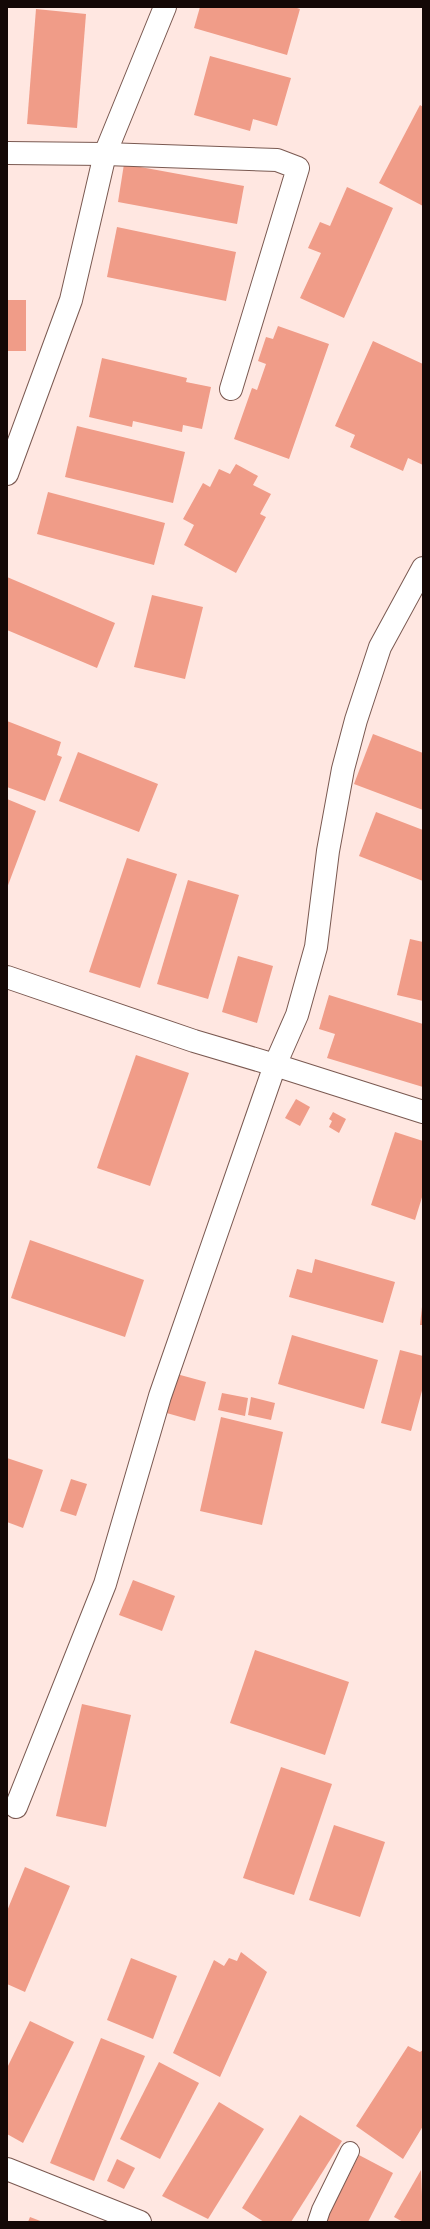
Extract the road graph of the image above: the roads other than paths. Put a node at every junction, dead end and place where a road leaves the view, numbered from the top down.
1 (165, 7) edge
2 (7, 153) edge
3 (105, 154) junction
4 (232, 389) dead end
5 (7, 474) edge
6 (423, 568) edge
7 (7, 977) edge
8 (275, 1065) junction
9 (423, 1112) edge
10 (16, 1808) dead end
11 (350, 2151) dead end
12 (7, 2169) edge
13 (140, 2222) edge
14 (317, 2222) edge

1 - 3 street
2 - 3 street
3 - 4 street
3 - 5 street
6 - 8 street
7 - 8 street
8 - 9 street
8 - 10 street
11 - 14 lane
12 - 13 street

